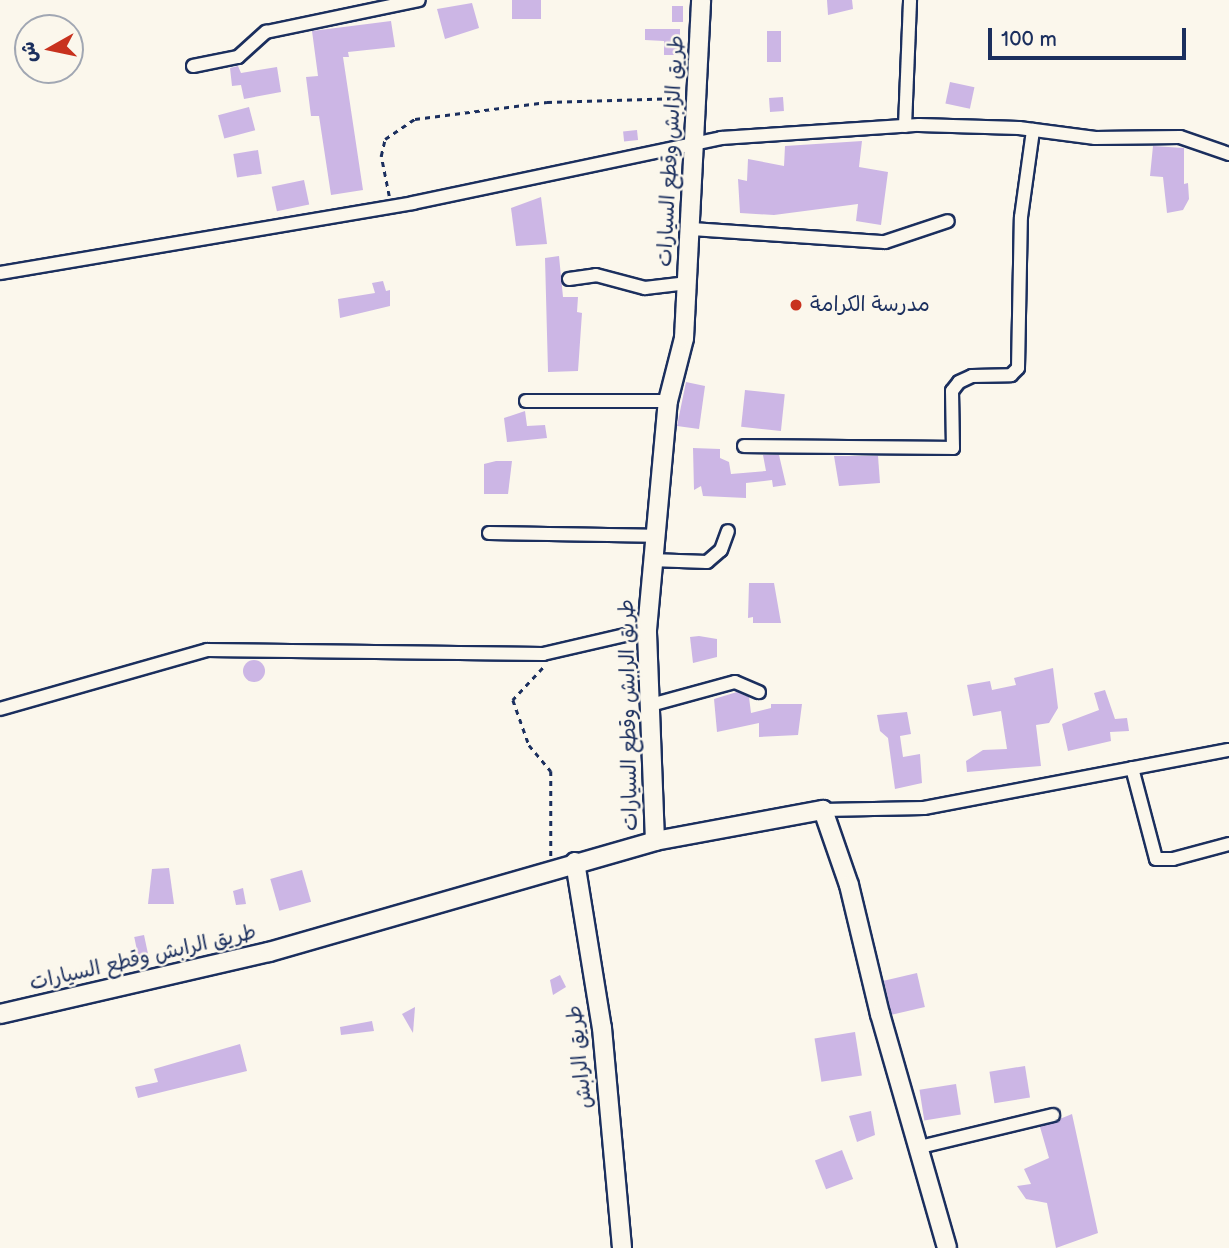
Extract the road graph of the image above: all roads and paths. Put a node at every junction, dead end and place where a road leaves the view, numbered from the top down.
1 (419, 0) edge
2 (701, 0) edge
3 (910, 0) edge
4 (193, 66) dead end
5 (695, 98) junction
6 (905, 126) junction
7 (1033, 130) junction
8 (696, 143) junction
9 (1229, 154) edge
10 (391, 206) junction
11 (948, 222) dead end
12 (692, 229) junction
13 (0, 273) edge
14 (569, 279) dead end
15 (688, 283) junction
16 (526, 401) dead end
17 (668, 401) junction
18 (744, 446) dead end
19 (728, 531) dead end
20 (489, 533) dead end
21 (653, 536) junction
22 (651, 560) junction
23 (647, 630) junction
24 (543, 654) junction
25 (759, 692) dead end
26 (647, 706) junction
27 (0, 709) edge
28 (1229, 750) edge
29 (1132, 768) junction
30 (823, 810) junction
31 (655, 841) junction
32 (1229, 844) edge
33 (575, 862) junction
34 (551, 867) junction
35 (0, 1014) edge
36 (1054, 1115) dead end
37 (916, 1148) junction
38 (622, 1248) edge
39 (947, 1248) edge

1 - 4 street
2 - 5 main road, طريق الرابش وقطع السيارات
3 - 6 street
5 - 8 main road, طريق الرابش وقطع السيارات
5 - 10 path
6 - 7 street
6 - 8 street
7 - 9 street
7 - 18 street
8 - 10 street
8 - 12 main road, طريق الرابش وقطع السيارات
10 - 13 street
11 - 12 street
12 - 15 main road, طريق الرابش وقطع السيارات
14 - 15 street
15 - 17 main road, طريق الرابش وقطع السيارات
16 - 17 street
17 - 21 main road, طريق الرابش وقطع السيارات
19 - 22 street
20 - 21 street
21 - 22 main road, طريق الرابش وقطع السيارات
22 - 23 main road, طريق الرابش وقطع السيارات
23 - 24 street
23 - 26 main road, طريق الرابش وقطع السيارات
24 - 27 street
24 - 34 path
25 - 26 street
26 - 31 main road, طريق الرابش وقطع السيارات
28 - 29 street
29 - 30 street
29 - 32 street
30 - 31 main road
30 - 37 main road
31 - 33 main road, طريق الرابش وقطع السيارات
33 - 34 main road, طريق الرابش وقطع السيارات
33 - 38 main road, طريق الرابش
34 - 35 main road, طريق الرابش وقطع السيارات
36 - 37 street
37 - 39 main road

